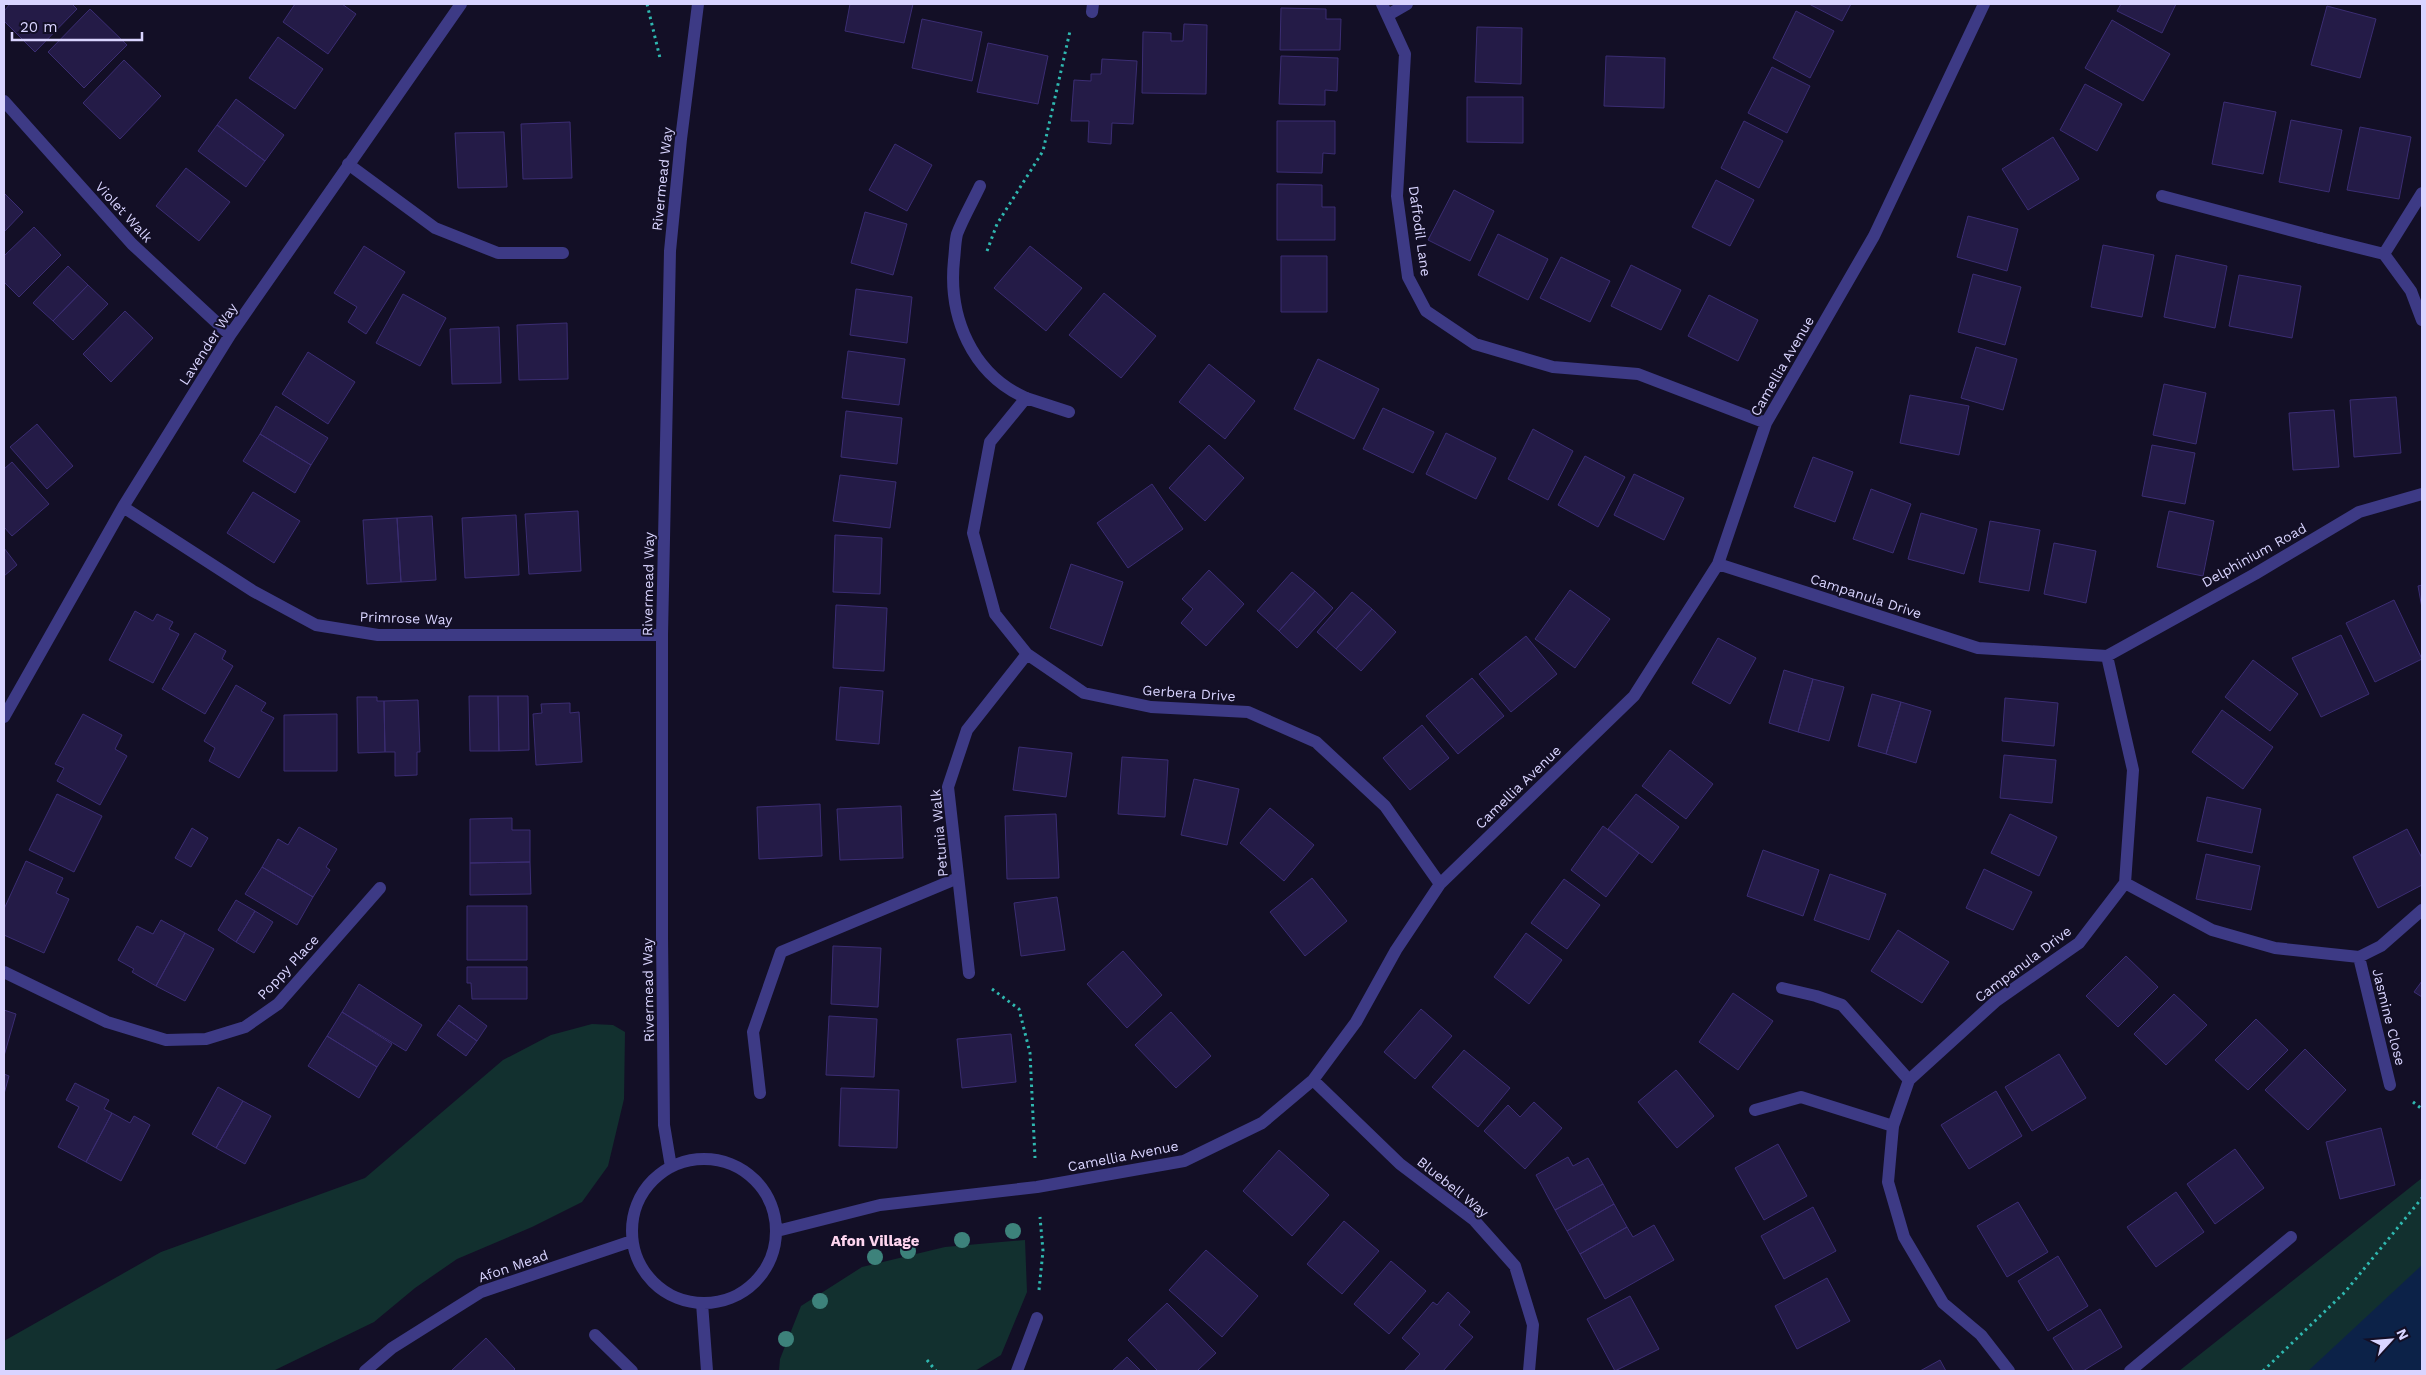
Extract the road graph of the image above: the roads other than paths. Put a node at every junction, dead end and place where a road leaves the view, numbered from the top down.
1 (461, 4) edge
2 (698, 4) edge
3 (1407, 4) edge
4 (1984, 4) edge
5 (1385, 10) edge
6 (4, 101) edge
7 (348, 164) junction
8 (980, 186) dead end
9 (2422, 193) edge
10 (2162, 196) dead end
11 (563, 253) dead end
12 (2384, 254) junction
13 (2422, 320) edge
14 (230, 335) junction
15 (1026, 398) junction
16 (1069, 412) dead end
17 (1766, 423) junction
18 (2422, 494) edge
19 (123, 507) junction
20 (1718, 564) junction
21 (662, 635) junction
22 (1028, 654) junction
23 (2107, 656) junction
24 (4, 717) edge
25 (958, 878) junction
26 (2125, 883) junction
27 (1440, 884) junction
28 (380, 888) dead end
29 (2422, 910) edge
30 (2359, 957) junction
31 (4, 972) edge
32 (969, 973) road end
33 (1782, 988) dead end
34 (1313, 1080) junction
35 (1909, 1080) junction
36 (2390, 1085) dead end
37 (760, 1093) dead end
38 (1755, 1110) dead end
39 (1893, 1126) junction
40 (671, 1167) junction
41 (777, 1231) junction
42 (2292, 1237) dead end
43 (632, 1241) junction
44 (702, 1303) junction
45 (1037, 1318) road end
46 (594, 1335) dead end
47 (365, 1371) edge
48 (632, 1371) edge
49 (708, 1371) edge
50 (1017, 1371) edge
51 (1529, 1371) edge
52 (2009, 1371) edge
53 (2130, 1371) edge

1 - 7 street, Lavender Way
2 - 21 street, Rivermead Way
3 - 5 street
4 - 17 street, Camellia Avenue
5 - 17 street, Daffodil Lane
6 - 14 street, Violet Walk
7 - 11 street
7 - 14 street, Lavender Way
8 - 15 street
9 - 12 street
10 - 12 street
12 - 13 street
14 - 19 street, Lavender Way
15 - 16 street
15 - 22 street, Gerbera Drive
17 - 20 street, Camellia Avenue
18 - 23 street, Delphinium Road
19 - 21 street, Primrose Way
19 - 24 street, Lavender Way
20 - 23 street, Campanula Drive
20 - 27 street, Camellia Avenue
21 - 40 street, Rivermead Way
22 - 25 street, Petunia Walk
22 - 27 street, Gerbera Drive
23 - 26 street
25 - 32 street, Petunia Walk
25 - 37 street
26 - 30 street, Jasmine Close
26 - 35 street, Campanula Drive
27 - 34 street, Camellia Avenue
28 - 31 street, Poppy Place
29 - 30 street, Jasmine Close
30 - 36 street, Jasmine Close
33 - 35 street
34 - 41 street, Camellia Avenue
34 - 51 street, Bluebell Way
35 - 39 street, Campanula Drive
38 - 39 street
39 - 52 street, Campanula Drive
40 - 41 street
40 - 43 street
41 - 44 street
42 - 53 street
43 - 44 street
43 - 47 street, Afon Mead
44 - 49 street
45 - 50 street
46 - 48 street

